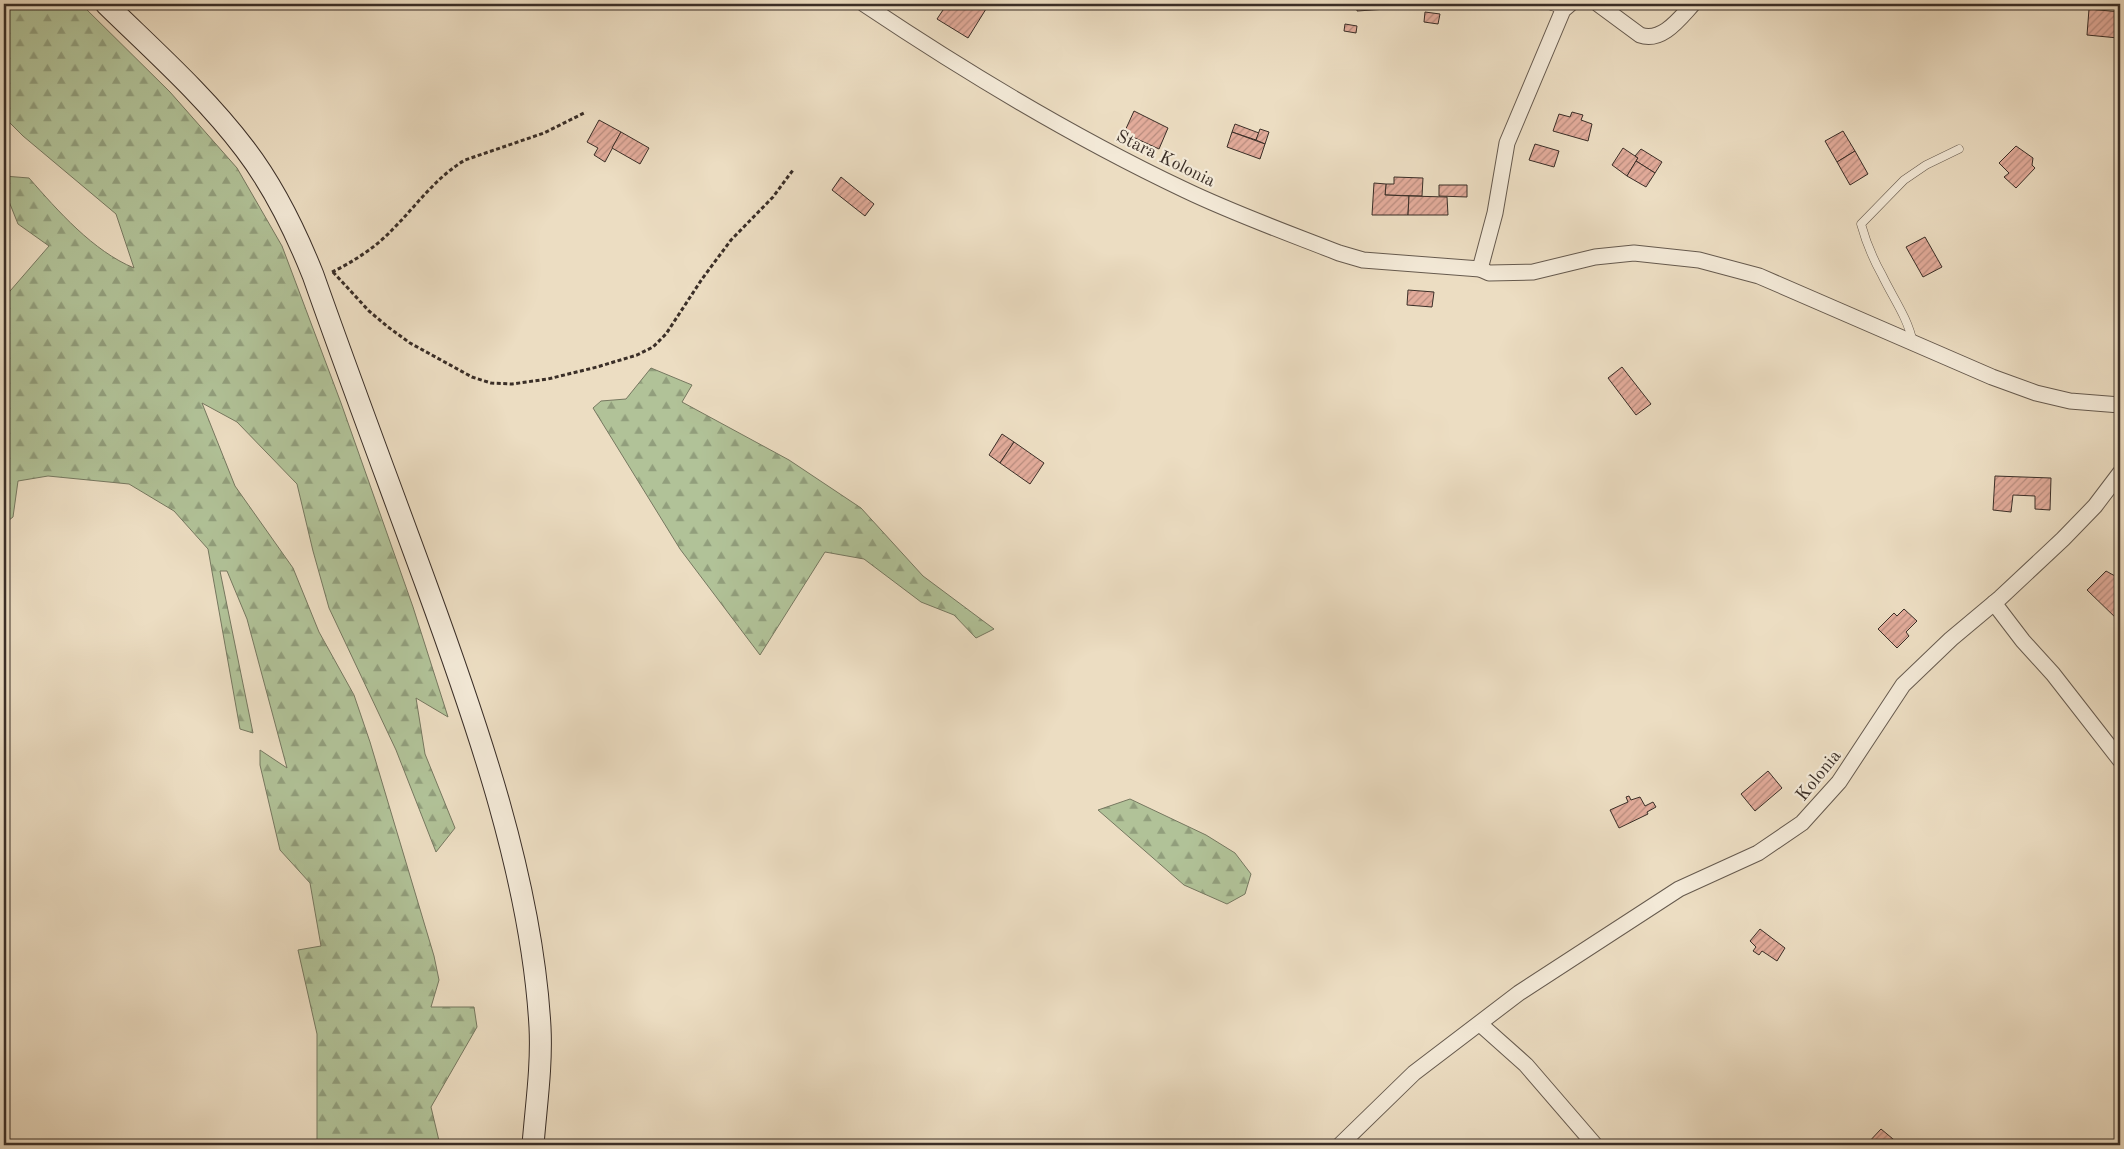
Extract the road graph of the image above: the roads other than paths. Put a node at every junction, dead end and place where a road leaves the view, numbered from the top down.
1 (106, 4) edge
2 (864, 4) edge
3 (1545, 4) edge
4 (1598, 4) edge
5 (1693, 4) edge
6 (1567, 7) edge
7 (1959, 149) dead end
8 (1480, 269) junction
9 (1913, 343) junction
10 (2120, 405) edge
11 (2120, 473) edge
12 (1994, 603) junction
13 (2120, 760) edge
14 (1480, 1024) junction
15 (533, 1145) edge
16 (1340, 1145) edge
17 (1595, 1145) edge

1 - 15 main road
2 - 8 street, Stara Kolonia
3 - 6 lane
4 - 5 street
6 - 8 street
7 - 9 lane
8 - 9 street, Stara Kolonia
9 - 10 street, Stara Kolonia
11 - 12 street, Kolonia
12 - 13 street
12 - 14 street, Kolonia
14 - 16 street, Kolonia
14 - 17 street

